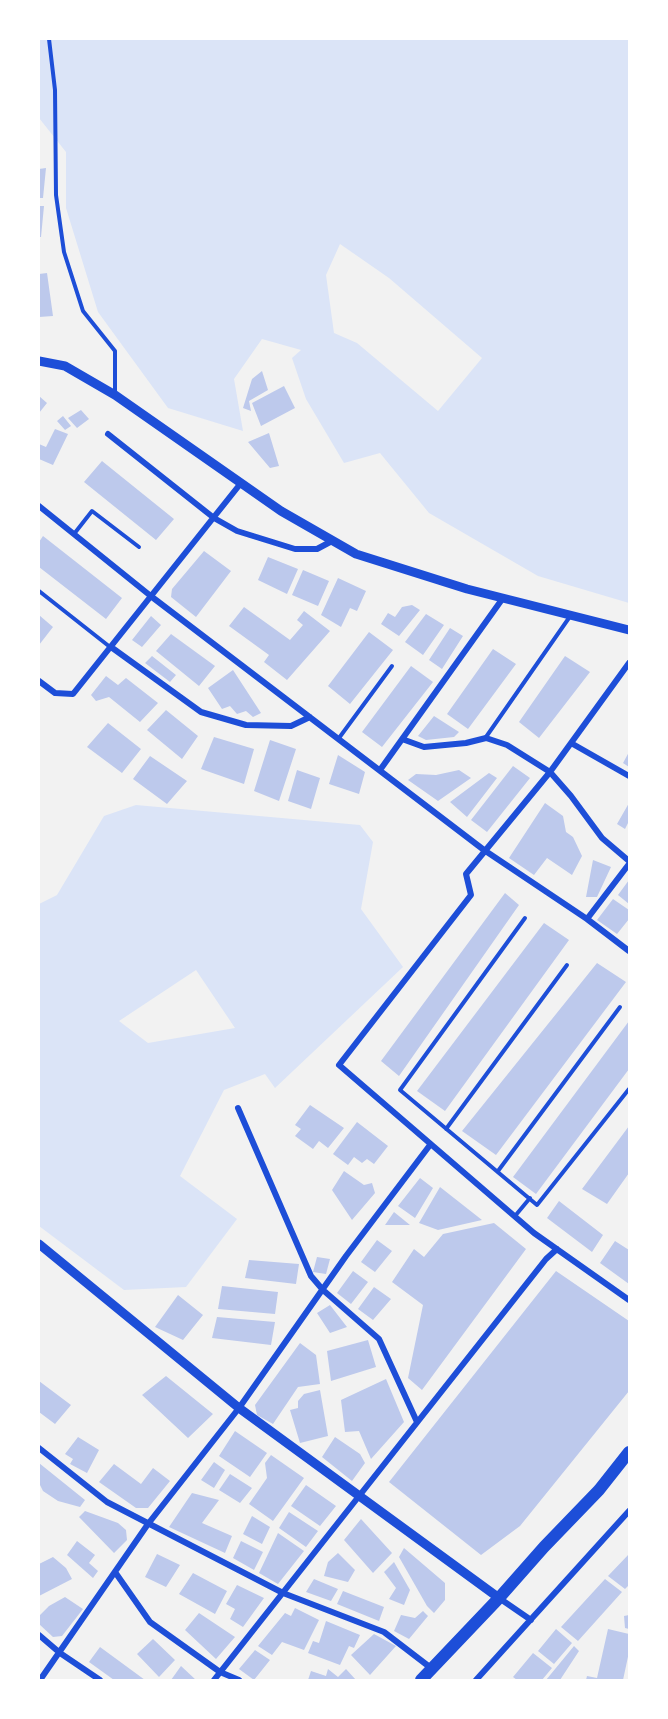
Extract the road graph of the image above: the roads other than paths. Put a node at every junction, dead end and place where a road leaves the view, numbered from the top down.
1 (48, 39) edge
2 (39, 361) edge
3 (115, 395) junction
4 (108, 434) dead end
5 (241, 483) junction
6 (39, 506) edge
7 (214, 518) junction
8 (74, 534) junction
9 (332, 541) junction
10 (140, 547) dead end
11 (39, 591) edge
12 (152, 597) junction
13 (502, 598) junction
14 (571, 615) junction
15 (629, 630) edge
16 (111, 647) junction
17 (629, 663) edge
18 (392, 666) dead end
19 (39, 681) edge
20 (310, 717) junction
21 (339, 738) junction
22 (486, 738) junction
23 (402, 739) junction
24 (571, 743) junction
25 (380, 770) junction
26 (550, 772) junction
27 (629, 776) edge
28 (484, 850) junction
29 (629, 863) edge
30 (525, 918) dead end
31 (586, 919) junction
32 (629, 951) edge
33 (567, 965) dead end
34 (620, 1006) dead end
35 (629, 1089) edge
36 (238, 1108) dead end
37 (446, 1129) junction
38 (430, 1145) junction
39 (498, 1171) junction
40 (530, 1198) junction
41 (514, 1217) junction
42 (39, 1245) edge
43 (557, 1249) junction
44 (322, 1290) junction
45 (629, 1300) edge
46 (238, 1408) junction
47 (417, 1422) junction
48 (39, 1448) edge
49 (629, 1452) edge
50 (359, 1496) junction
51 (629, 1512) edge
52 (148, 1524) junction
53 (115, 1572) junction
54 (283, 1593) junction
55 (499, 1598) junction
56 (531, 1620) junction
57 (39, 1635) edge
58 (60, 1653) junction
59 (432, 1668) junction
60 (220, 1672) junction
61 (40, 1680) edge
62 (100, 1680) edge
63 (214, 1680) edge
64 (239, 1680) edge
65 (421, 1680) edge
66 (476, 1680) edge

1 - 3 lane
2 - 3 street
3 - 5 street
4 - 7 street
5 - 7 street
5 - 9 street
6 - 8 street
7 - 9 street
7 - 12 street
8 - 10 lane
8 - 12 street
9 - 13 street
11 - 16 lane
12 - 16 street
12 - 20 street
13 - 14 street
13 - 23 street
14 - 15 street
14 - 22 lane
16 - 19 street
16 - 20 street
17 - 24 street
18 - 21 lane
20 - 21 street
21 - 25 street
22 - 23 street
22 - 26 street
23 - 25 street
24 - 26 street
24 - 27 street
25 - 28 street
26 - 28 street
26 - 29 street
28 - 31 street
28 - 38 street
29 - 31 street
30 - 37 lane
31 - 32 street
33 - 37 lane
34 - 39 lane
35 - 40 lane
36 - 44 street
37 - 39 lane
38 - 41 street
38 - 44 street
39 - 40 lane
40 - 41 lane
41 - 43 street
42 - 46 street
43 - 45 street
43 - 47 street
44 - 46 street
44 - 47 street
46 - 50 street
46 - 52 street
47 - 50 street
48 - 52 street
49 - 55 main road
50 - 54 street
50 - 55 street
51 - 56 street
52 - 53 street
52 - 54 street
53 - 58 street
53 - 60 street
54 - 59 street
54 - 60 street
55 - 56 street
55 - 59 main road
56 - 66 street
57 - 58 street
58 - 61 street
58 - 62 street
59 - 65 main road
60 - 63 street
60 - 64 street

